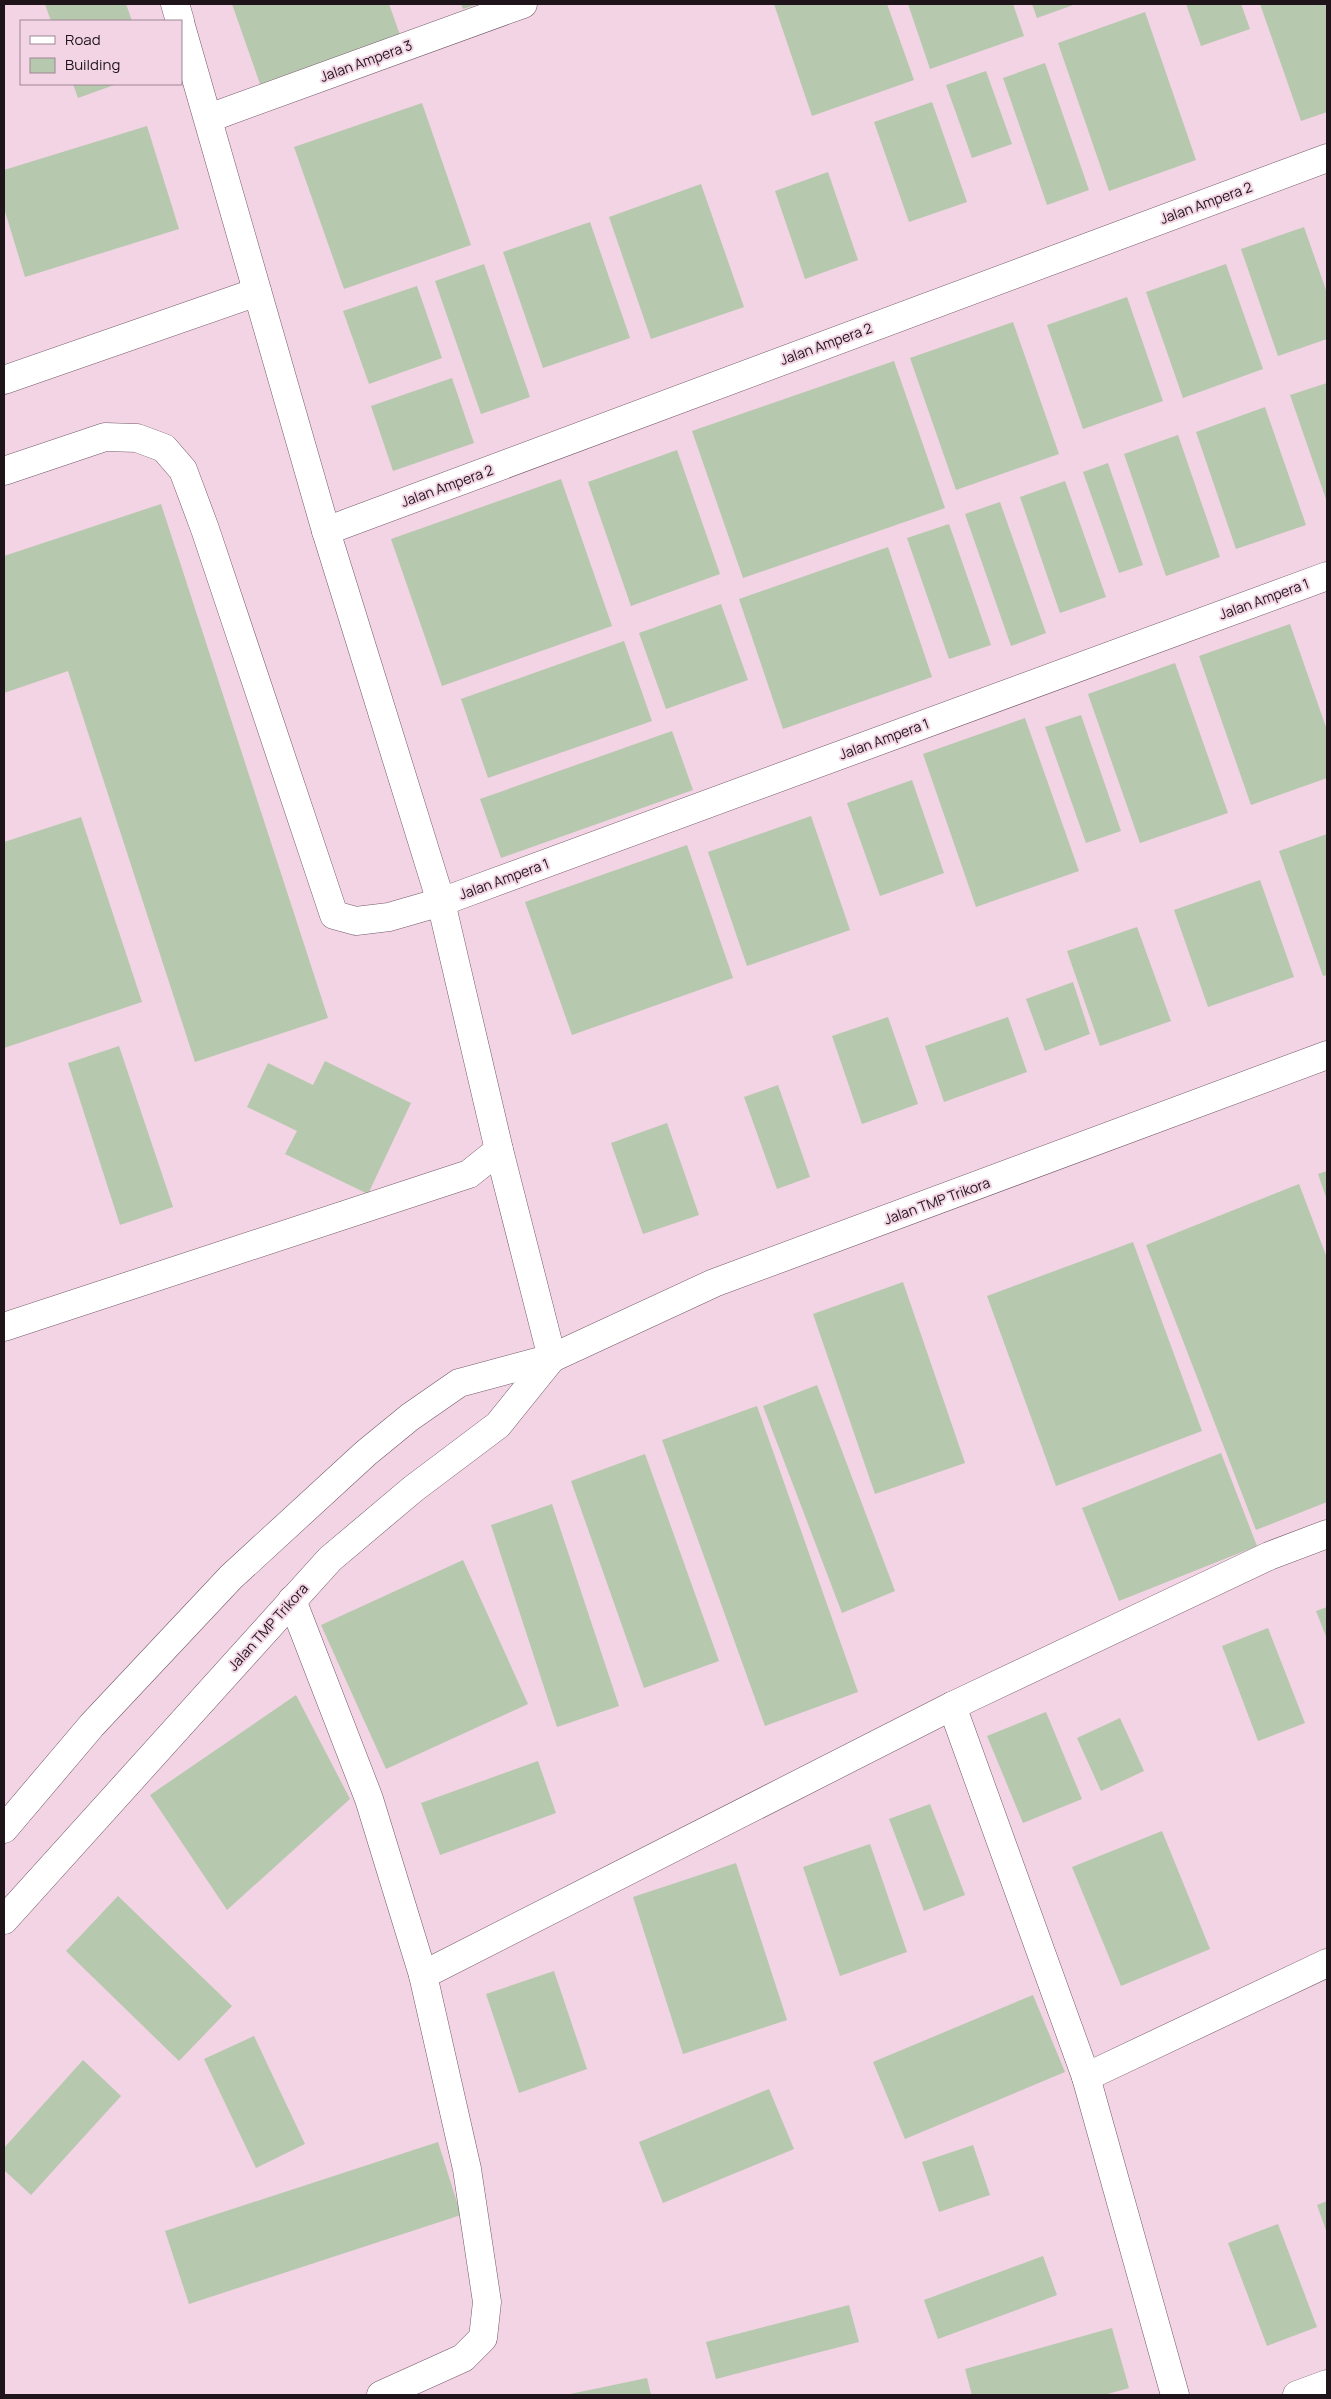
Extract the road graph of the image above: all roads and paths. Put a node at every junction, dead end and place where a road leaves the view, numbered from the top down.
1 (175, 4) edge
2 (523, 4) edge
3 (180, 20) edge
4 (182, 29) edge
5 (209, 118) junction
6 (1327, 158) edge
7 (257, 292) junction
8 (4, 380) edge
9 (4, 471) edge
10 (326, 531) junction
11 (1327, 576) edge
12 (441, 902) junction
13 (1327, 1056) edge
14 (499, 1150) junction
15 (4, 1327) edge
16 (552, 1358) junction
17 (1327, 1534) edge
18 (292, 1600) junction
19 (952, 1706) junction
20 (4, 1829) edge
21 (4, 1920) edge
22 (1327, 1963) edge
23 (423, 1975) junction
24 (1086, 2077) junction
25 (1327, 2384) edge
26 (381, 2395) edge
27 (1175, 2395) edge
28 (1297, 2395) edge

1 - 3 main road
2 - 5 main road, Jalan Ampera 3
4 - 5 main road
5 - 7 main road
6 - 10 main road, Jalan Ampera 2
7 - 8 main road
7 - 10 main road
9 - 12 main road, Jalan Ampera 1
10 - 12 main road
11 - 12 main road, Jalan Ampera 1
12 - 14 main road
13 - 16 main road, Jalan TMP Trikora
14 - 15 main road
14 - 16 main road
16 - 18 main road, Jalan TMP Trikora
16 - 20 main road, Jalan TMP Trikora
17 - 19 main road
18 - 21 main road, Jalan TMP Trikora
18 - 23 main road
19 - 23 main road
19 - 24 main road
22 - 24 main road
23 - 26 main road
24 - 27 main road
25 - 28 main road

